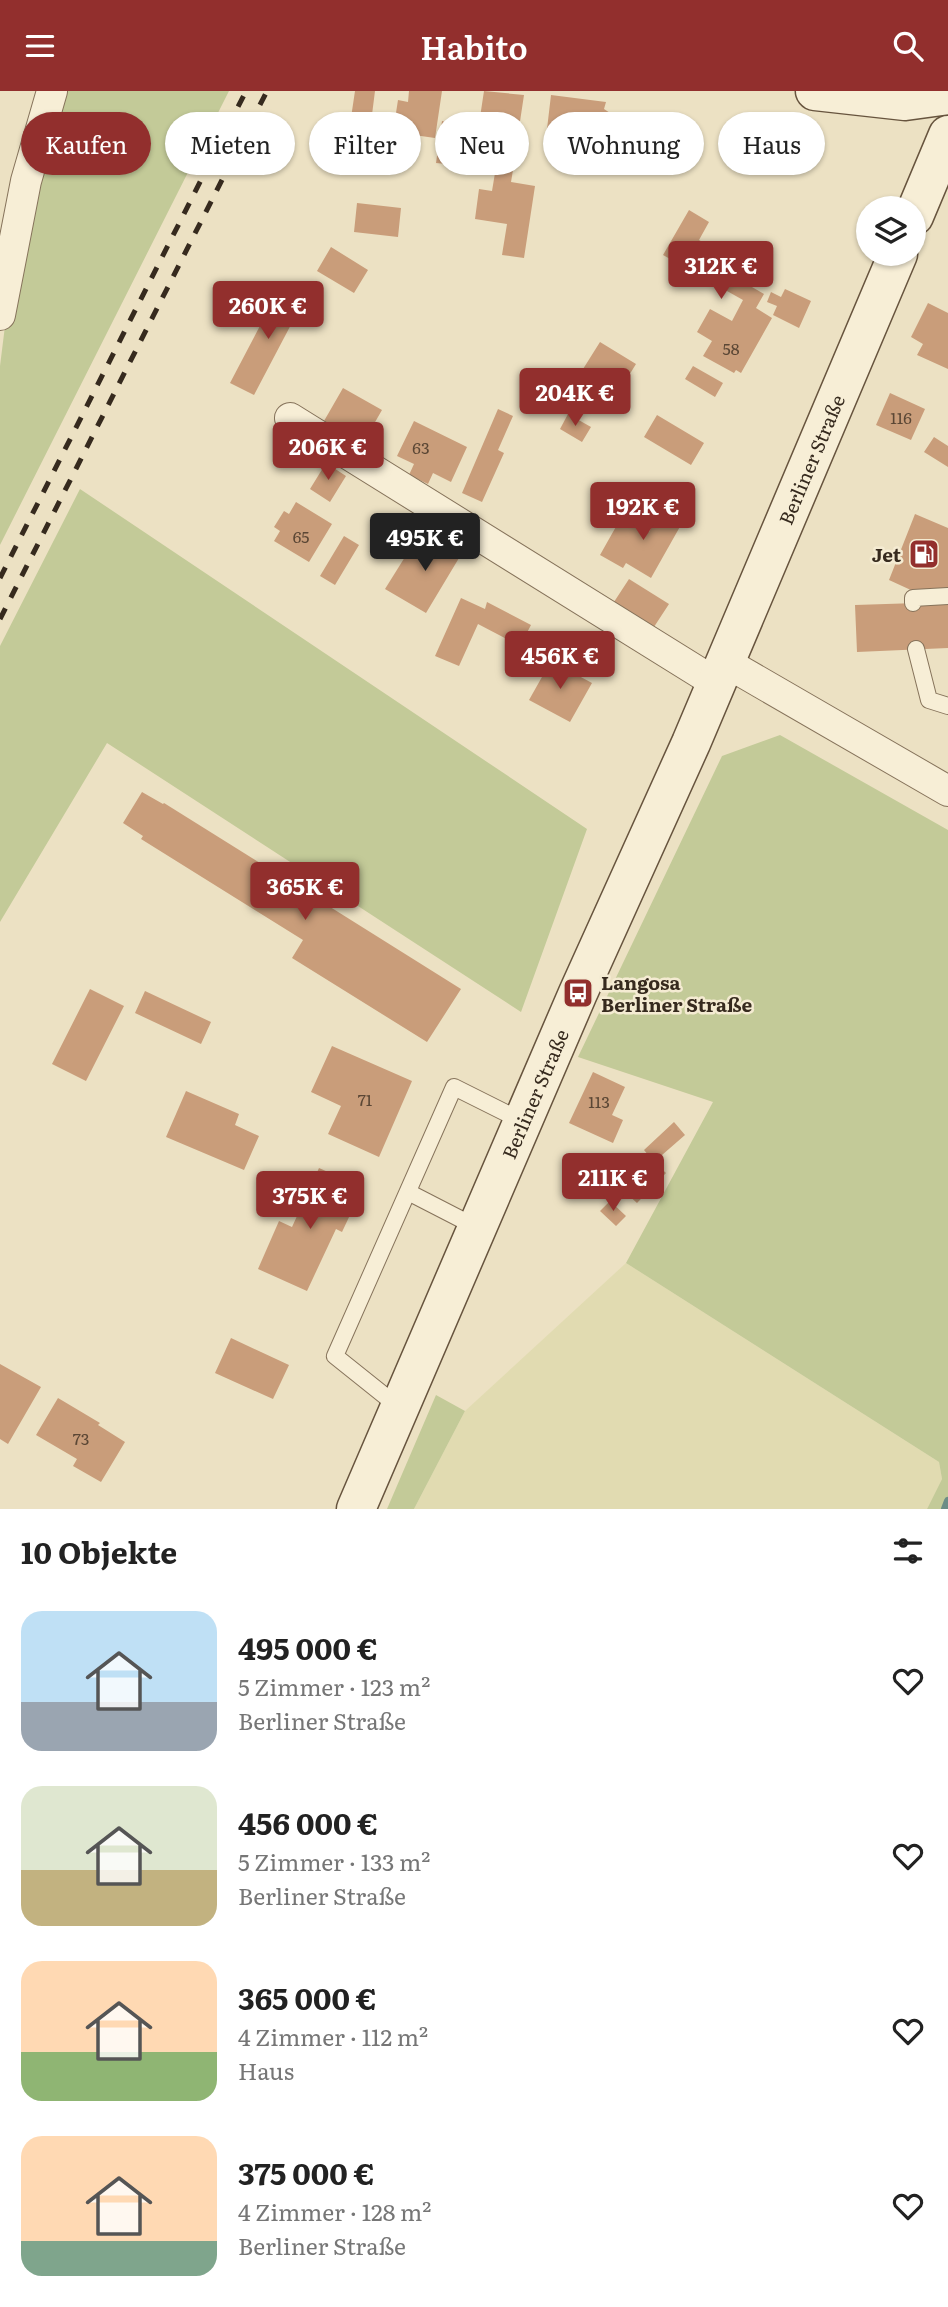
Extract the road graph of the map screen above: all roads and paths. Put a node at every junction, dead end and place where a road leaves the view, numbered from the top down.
1 (52, 91) edge
2 (815, 91) edge
3 (948, 95) edge
4 (948, 135) edge
5 (922, 196) edge
6 (893, 266) edge
7 (0, 315) edge
8 (290, 418) dead end
9 (948, 596) edge
10 (913, 603) dead end
11 (916, 649) dead end
12 (721, 673) junction
13 (948, 706) edge
14 (948, 791) edge
15 (524, 1122) junction
16 (408, 1192) junction
17 (478, 1227) junction
18 (400, 1408) junction
19 (356, 1509) edge

1 - 7 street
2 - 3 main road
4 - 5 main road
6 - 12 main road, Berliner Straße
8 - 12 street
9 - 10 lane
11 - 13 lane
12 - 14 street
12 - 15 main road, Berliner Straße
15 - 16 lane
15 - 17 main road, Berliner Straße
16 - 17 lane
16 - 18 lane
17 - 18 main road, Berliner Straße
18 - 19 main road, Berliner Straße

